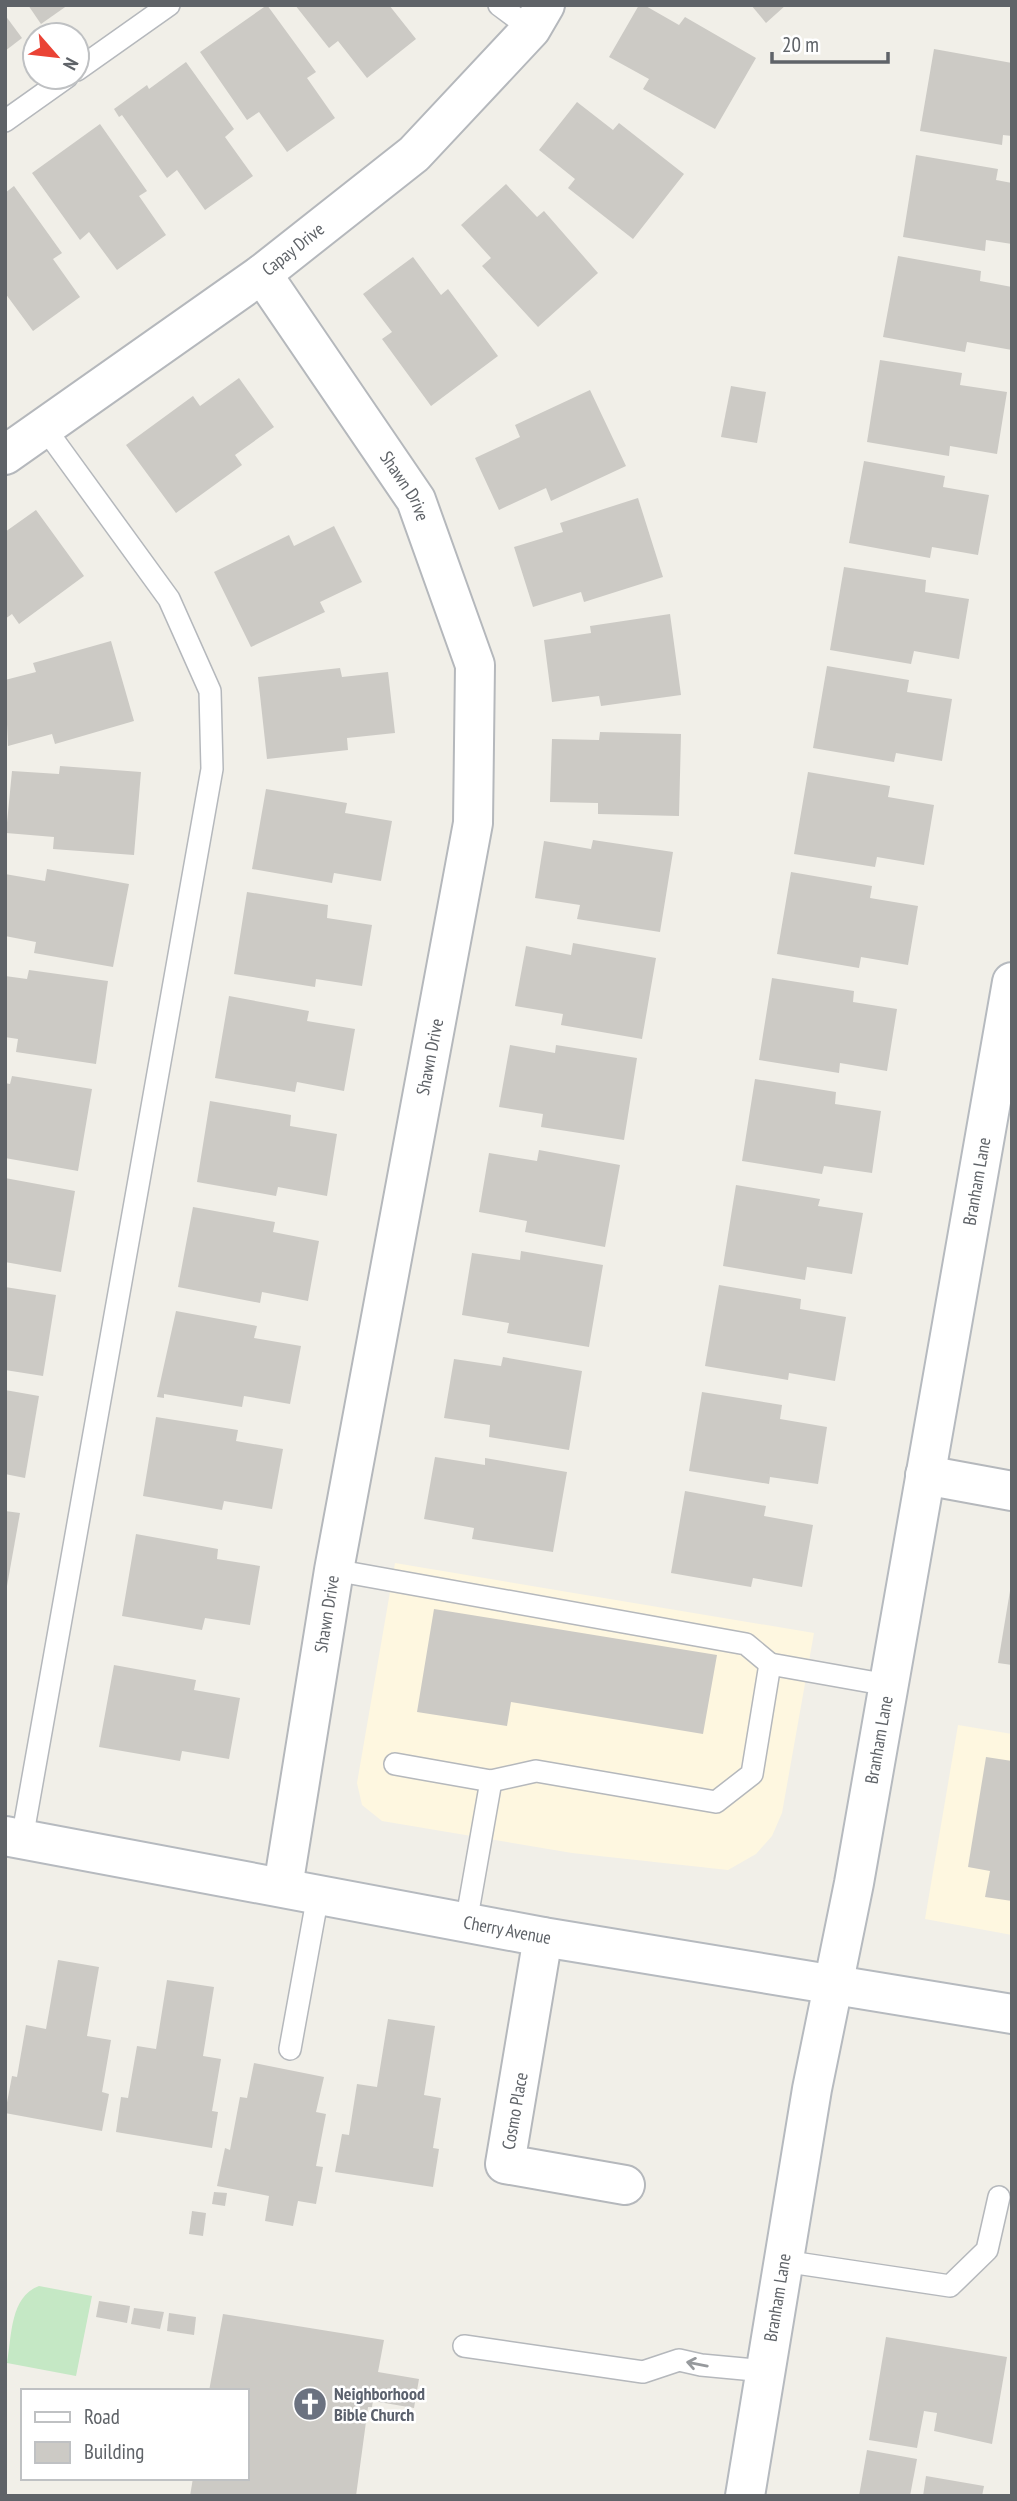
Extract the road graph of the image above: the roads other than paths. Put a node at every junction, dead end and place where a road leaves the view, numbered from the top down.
1 (169, 5) edge
2 (499, 5) edge
3 (538, 17) edge
4 (91, 60) edge
5 (47, 91) edge
6 (5, 121) edge
7 (262, 274) junction
8 (44, 427) junction
9 (5, 455) edge
10 (1012, 982) edge
11 (925, 1475) junction
12 (1012, 1491) edge
13 (334, 1570) junction
14 (770, 1664) junction
15 (888, 1685) junction
16 (395, 1764) dead end
17 (491, 1781) junction
18 (14, 1838) edge
19 (301, 1891) junction
20 (466, 1923) junction
21 (543, 1937) junction
22 (835, 1984) junction
23 (1012, 2014) edge
24 (290, 2049) dead end
25 (625, 2185) dead end
26 (999, 2197) dead end
27 (783, 2261) junction
28 (464, 2346) dead end
29 (765, 2371) junction
30 (745, 2496) edge

1 - 4 lane
2 - 3 lane
3 - 7 street, Capay Drive
5 - 6 lane
7 - 8 street, Capay Drive
7 - 13 street, Shawn Drive
8 - 9 street, Capay Drive
8 - 18 lane
10 - 11 street, Branham Lane
11 - 12 street
11 - 15 street, Branham Lane
13 - 14 lane
13 - 19 street, Shawn Drive
14 - 15 lane
14 - 17 lane
15 - 22 street, Branham Lane
16 - 17 lane
17 - 20 lane
18 - 19 street, Cherry Avenue
19 - 20 street, Cherry Avenue
19 - 24 lane
20 - 21 street, Cherry Avenue
21 - 22 street, Cherry Avenue
21 - 25 street, Cosmo Place
22 - 23 street, Cherry Avenue
22 - 27 street, Branham Lane
26 - 27 lane
27 - 29 street, Branham Lane
29 -> 28 lane
29 - 30 street, Branham Lane

